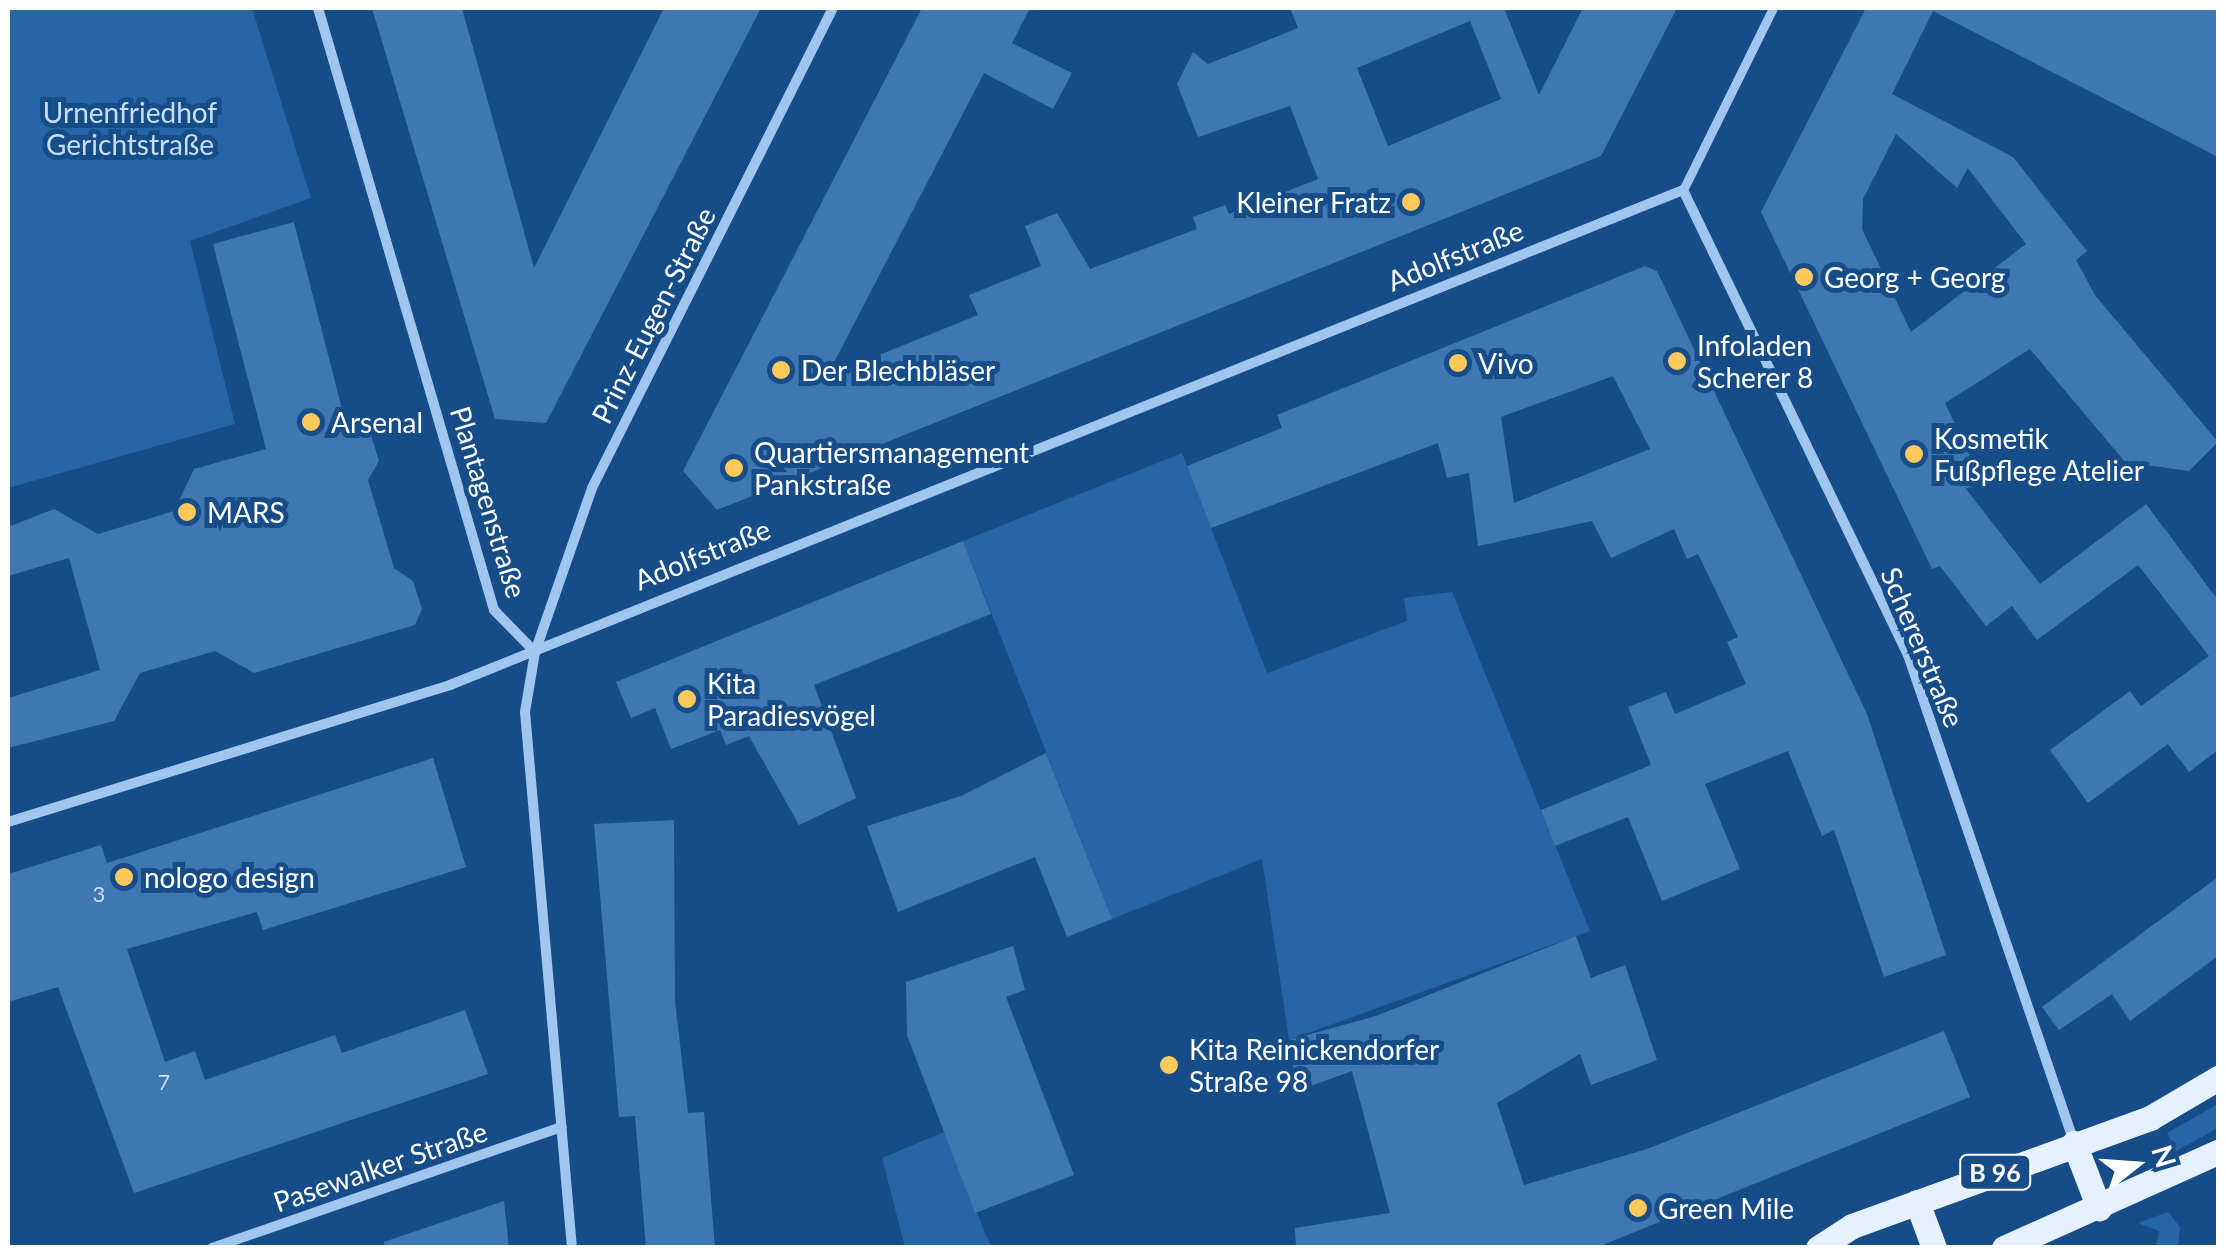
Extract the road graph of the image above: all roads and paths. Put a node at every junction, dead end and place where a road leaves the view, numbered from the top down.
1 (318, 8) edge
2 (833, 8) edge
3 (1773, 8) edge
4 (1683, 190) junction
5 (536, 652) junction
6 (8, 822) edge
7 (2218, 1078) edge
8 (562, 1127) junction
9 (2074, 1142) junction
10 (2218, 1152) edge
11 (1916, 1202) junction
12 (2099, 1208) junction
13 (212, 1248) edge
14 (572, 1248) edge
15 (1818, 1248) edge
16 (1934, 1248) edge
17 (2004, 1248) edge

1 - 5 street, Plantagenstraße
2 - 5 street, Prinz-Eugen-Straße
3 - 4 street
4 - 5 street, Adolfstraße
4 - 9 street, Schererstraße
5 - 6 street, Adolfstraße
5 - 8 street
7 - 9 main road, B 96
8 - 13 street, Pasewalker Straße
8 - 14 street
9 - 11 main road, B 96
9 - 12 main road
10 - 12 main road, B 96
11 - 15 main road, B 96
11 - 16 main road
12 - 17 main road, B 96

